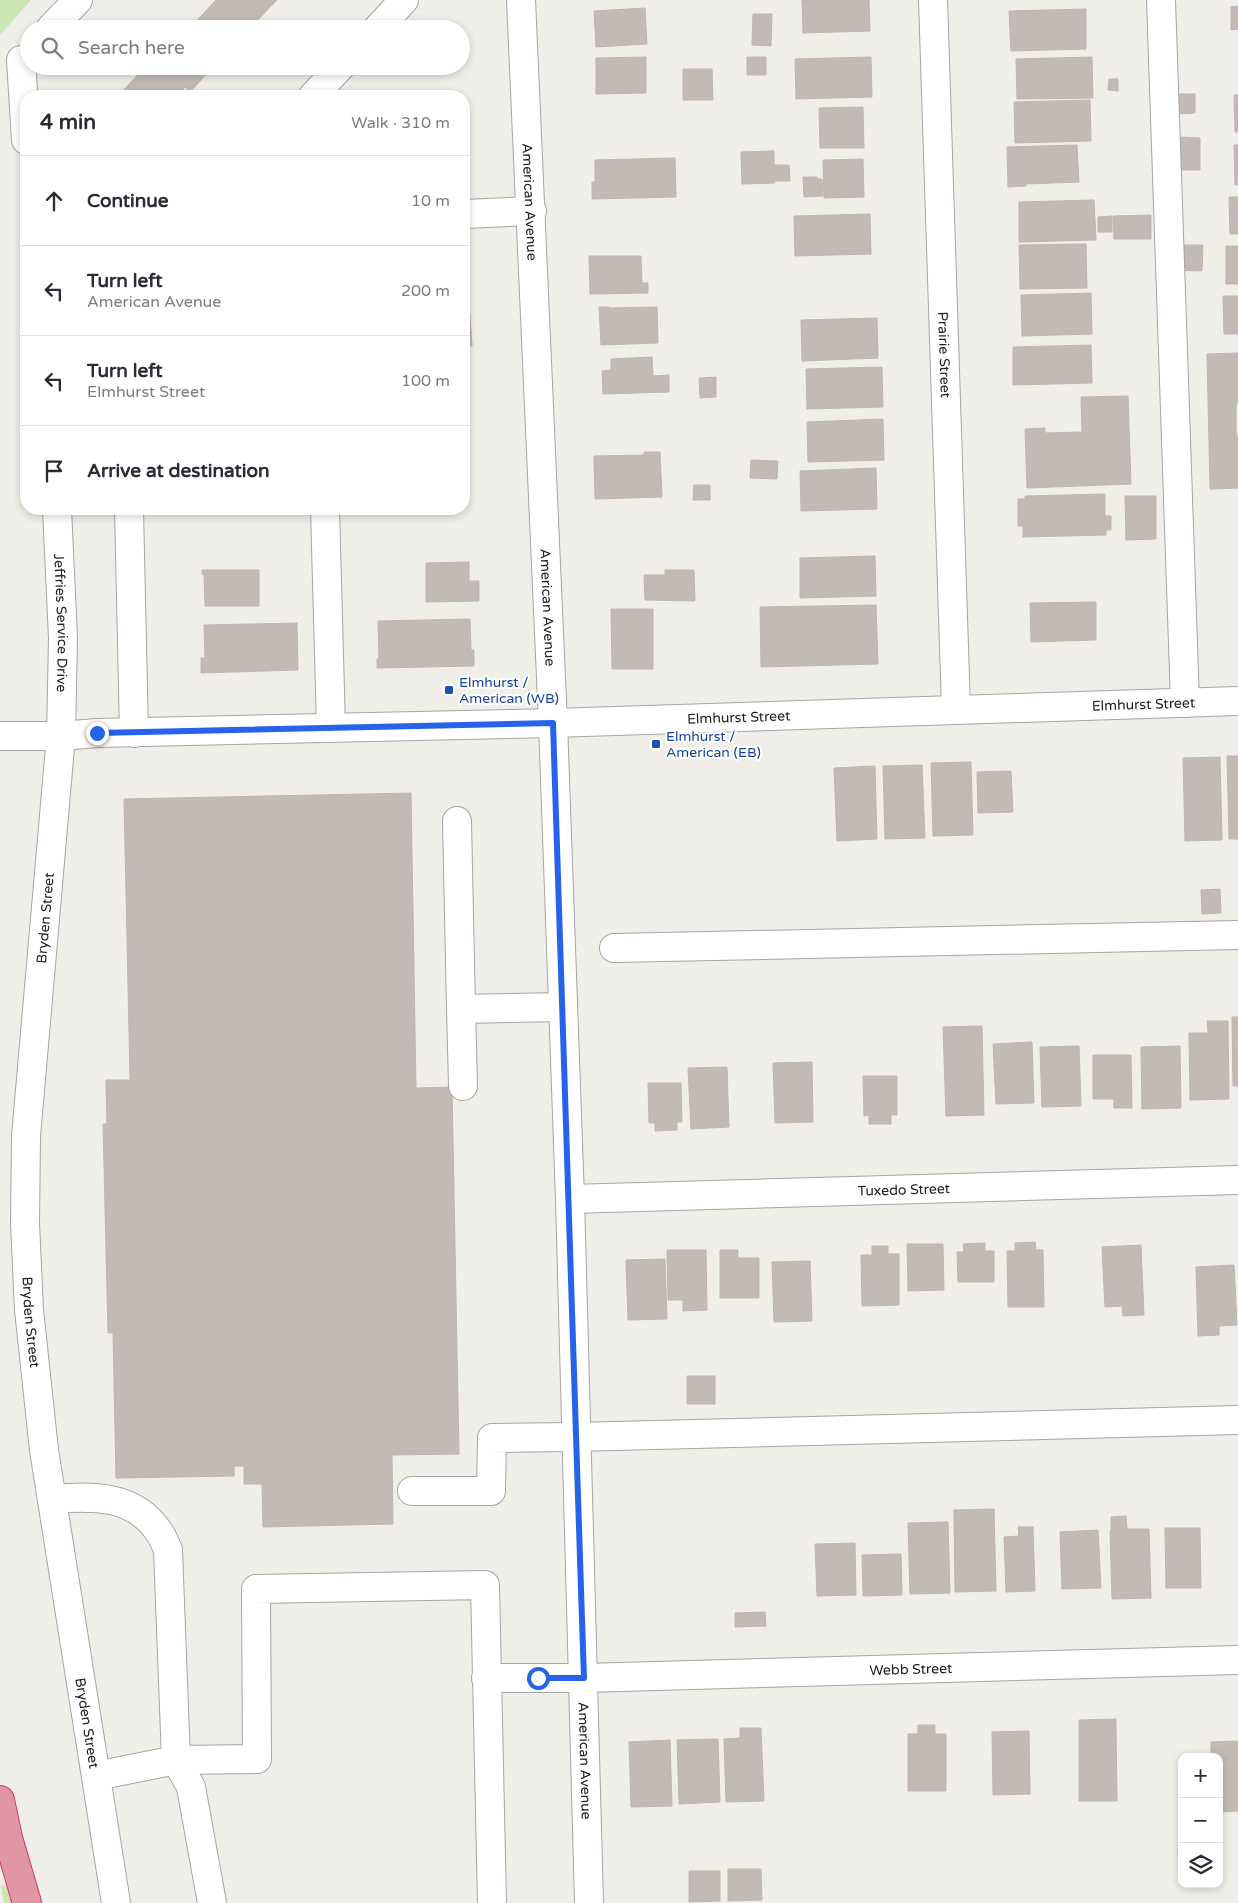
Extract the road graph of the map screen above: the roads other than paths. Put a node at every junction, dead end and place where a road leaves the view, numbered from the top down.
1 (78, 0) edge
2 (404, 0) edge
3 (521, 0) edge
4 (933, 0) edge
5 (1161, 0) edge
6 (59, 20) edge
7 (385, 20) edge
8 (20, 62) edge
9 (25, 75) edge
10 (332, 75) edge
11 (0, 84) edge
12 (25, 90) edge
13 (318, 90) edge
14 (532, 212) junction
15 (470, 214) edge
16 (57, 515) edge
17 (129, 515) edge
18 (325, 515) edge
19 (1238, 702) edge
20 (1185, 703) junction
21 (956, 709) junction
22 (553, 723) junction
23 (332, 728) junction
24 (134, 733) junction
25 (0, 736) edge
26 (61, 736) junction
27 (457, 821) dead end
28 (1238, 935) edge
29 (614, 948) dead end
30 (563, 1007) junction
31 (461, 1008) junction
32 (463, 1086) dead end
33 (1238, 1180) edge
34 (570, 1199) junction
35 (1238, 1420) edge
36 (575, 1437) junction
37 (412, 1491) dead end
38 (52, 1499) junction
39 (1238, 1660) edge
40 (486, 1678) junction
41 (584, 1678) junction
42 (176, 1760) junction
43 (96, 1776) junction
44 (0, 1800) edge
45 (27, 1903) edge
46 (116, 1903) edge
47 (212, 1903) edge
48 (492, 1903) edge
49 (589, 1903) edge

1 - 6 street
2 - 7 street
3 - 14 street, American Avenue
4 - 21 street, Prairie Street
5 - 20 street
8 - 11 street
9 - 12 street
10 - 13 street
14 - 15 street
14 - 22 street, American Avenue
16 - 26 street, Jeffries Service Drive
17 - 24 street
18 - 23 street
19 - 20 street, Elmhurst Street
20 - 21 street, Elmhurst Street
21 - 22 street, Elmhurst Street
22 - 23 street, Elmhurst Street
22 - 30 street, American Avenue
23 - 24 street, Elmhurst Street
24 - 26 street, Elmhurst Street
25 - 26 street, Elmhurst Street
26 - 38 street, Bryden Street
27 - 31 street
28 - 29 street
30 - 31 street
30 - 34 street, American Avenue
31 - 32 street
33 - 34 street, Tuxedo Street
34 - 36 street, American Avenue
35 - 36 street
36 - 37 street
36 - 41 street, American Avenue
38 - 42 street
38 - 43 street, Bryden Street
39 - 41 street, Webb Street
40 - 41 street, Webb Street
40 - 42 street
40 - 48 street
41 - 49 street, American Avenue
42 - 43 street
42 - 47 street
43 - 46 street, Bryden Street
44 - 45 highway

